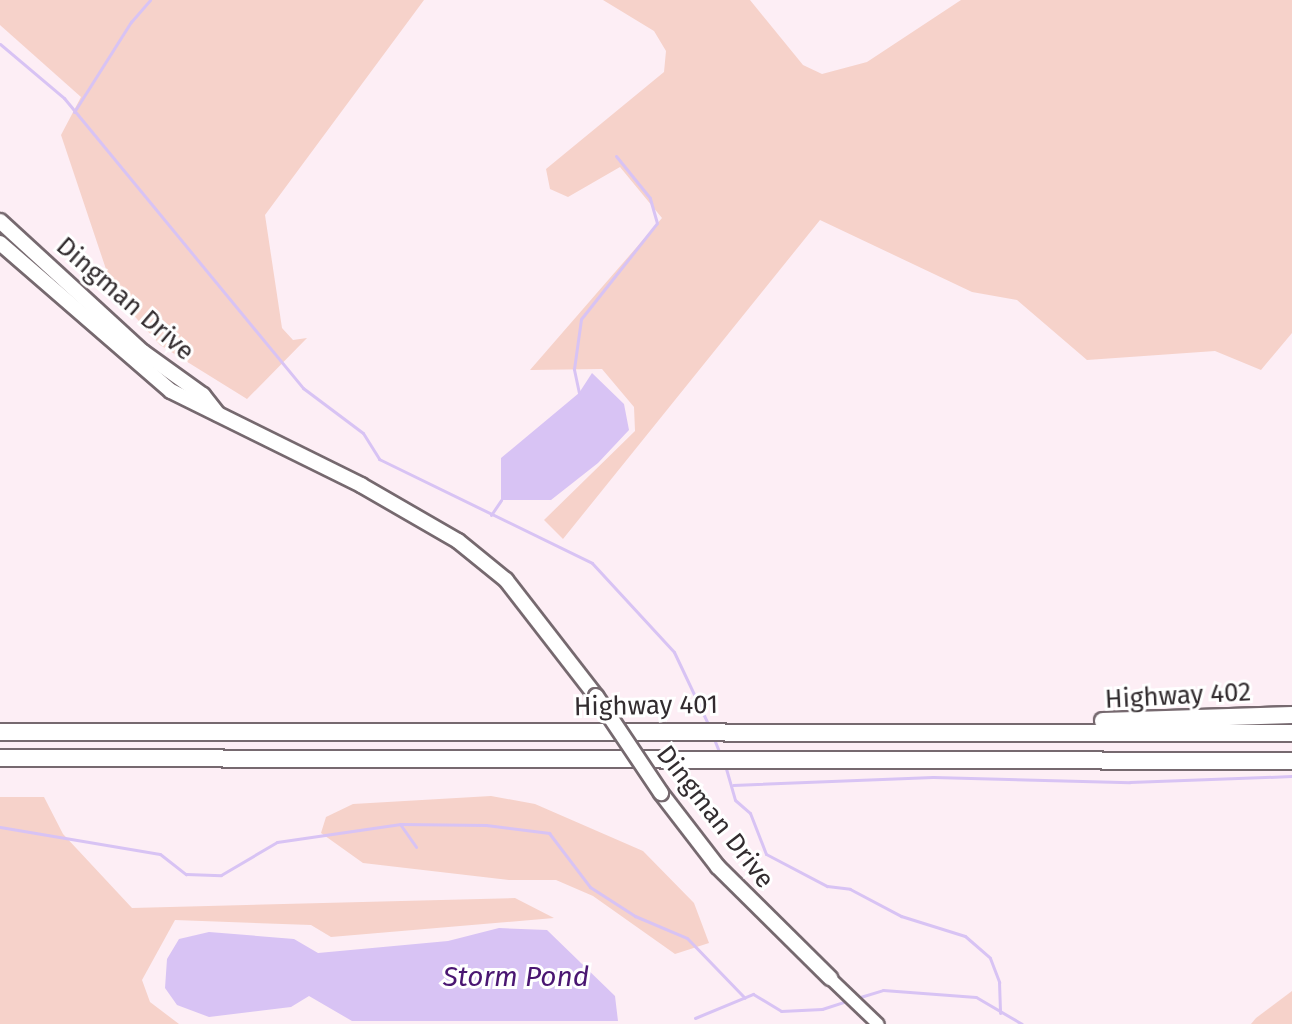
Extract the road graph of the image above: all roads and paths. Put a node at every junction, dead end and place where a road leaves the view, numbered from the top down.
1 (0, 221) edge
2 (0, 243) edge
3 (218, 414) junction
4 (1292, 715) edge
5 (1067, 731) junction
6 (0, 732) edge
7 (1292, 733) edge
8 (0, 758) edge
9 (1292, 761) edge
10 (830, 978) joint
11 (878, 1024) edge

1 - 3 main road, Dingman Drive
2 - 3 main road, Dingman Drive
3 - 10 main road, Dingman Drive, bridge
4 - 5 highway, Highway 402
5 - 6 highway, Highway 401
5 - 7 highway, Highway 401
8 - 9 highway, Highway 401
10 - 11 street, Dingman Drive

